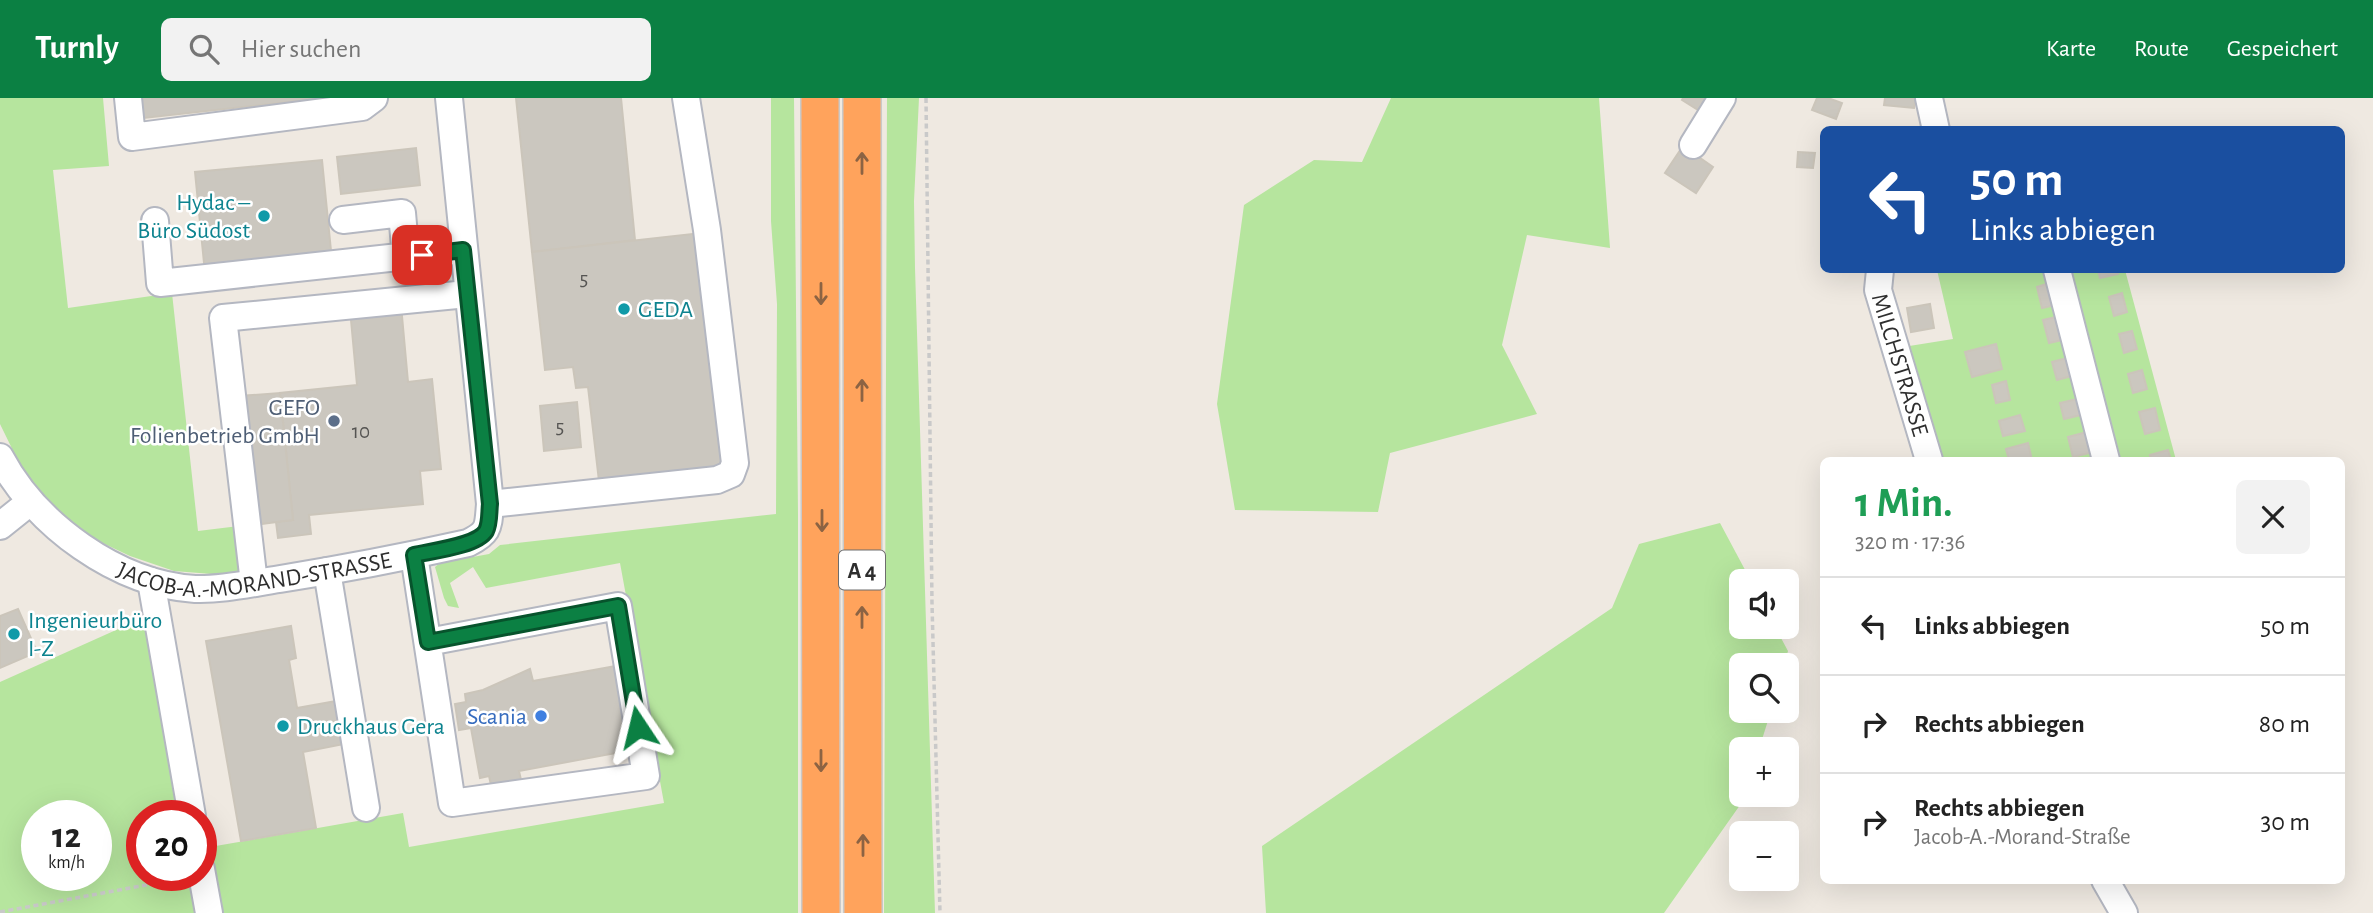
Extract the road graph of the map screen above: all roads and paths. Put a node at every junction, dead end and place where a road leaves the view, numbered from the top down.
1 (128, 98) edge
2 (374, 98) edge
3 (449, 98) edge
4 (686, 98) edge
5 (821, 98) edge
6 (862, 98) edge
7 (926, 98) edge
8 (1722, 98) edge
9 (1929, 98) edge
10 (1935, 126) edge
11 (1693, 145) dead end
12 (343, 220) dead end
13 (155, 221) dead end
14 (463, 250) junction
15 (406, 258) junction
16 (1880, 273) edge
17 (2058, 273) edge
18 (467, 294) junction
19 (1928, 457) edge
20 (2105, 457) edge
21 (2, 464) edge
22 (30, 502) junction
23 (489, 512) junction
24 (0, 526) edge
25 (414, 555) junction
26 (327, 571) junction
27 (151, 581) junction
28 (254, 583) junction
29 (428, 642) junction
30 (189, 800) edge
31 (366, 808) dead end
32 (2107, 884) edge
33 (126, 887) edge
34 (201, 891) edge
35 (0, 912) edge
36 (209, 913) edge
37 (821, 913) edge
38 (863, 913) edge
39 (940, 913) edge
40 (2124, 913) edge

1 - 2 street
3 - 14 street
4 - 23 street
5 -> 37 highway, A 4
38 -> 6 highway, A 4
7 - 39 path
8 - 11 street
9 - 10 street
12 - 15 street
13 - 15 street
14 - 15 street
14 - 18 street
16 - 19 street, MILCHSTRASSE
17 - 20 street
18 - 23 street
18 - 28 street
21 - 22 street, JACOB-A.-MORAND-STRASSE
22 - 24 street
22 - 27 street, JACOB-A.-MORAND-STRASSE
23 - 25 street, JACOB-A.-MORAND-STRASSE
25 - 26 street, JACOB-A.-MORAND-STRASSE
25 - 29 street
26 - 28 street, JACOB-A.-MORAND-STRASSE
26 - 31 street
27 - 28 street, JACOB-A.-MORAND-STRASSE
27 - 30 street
29 - 29 street
32 - 40 street
33 - 35 path
34 - 36 street

